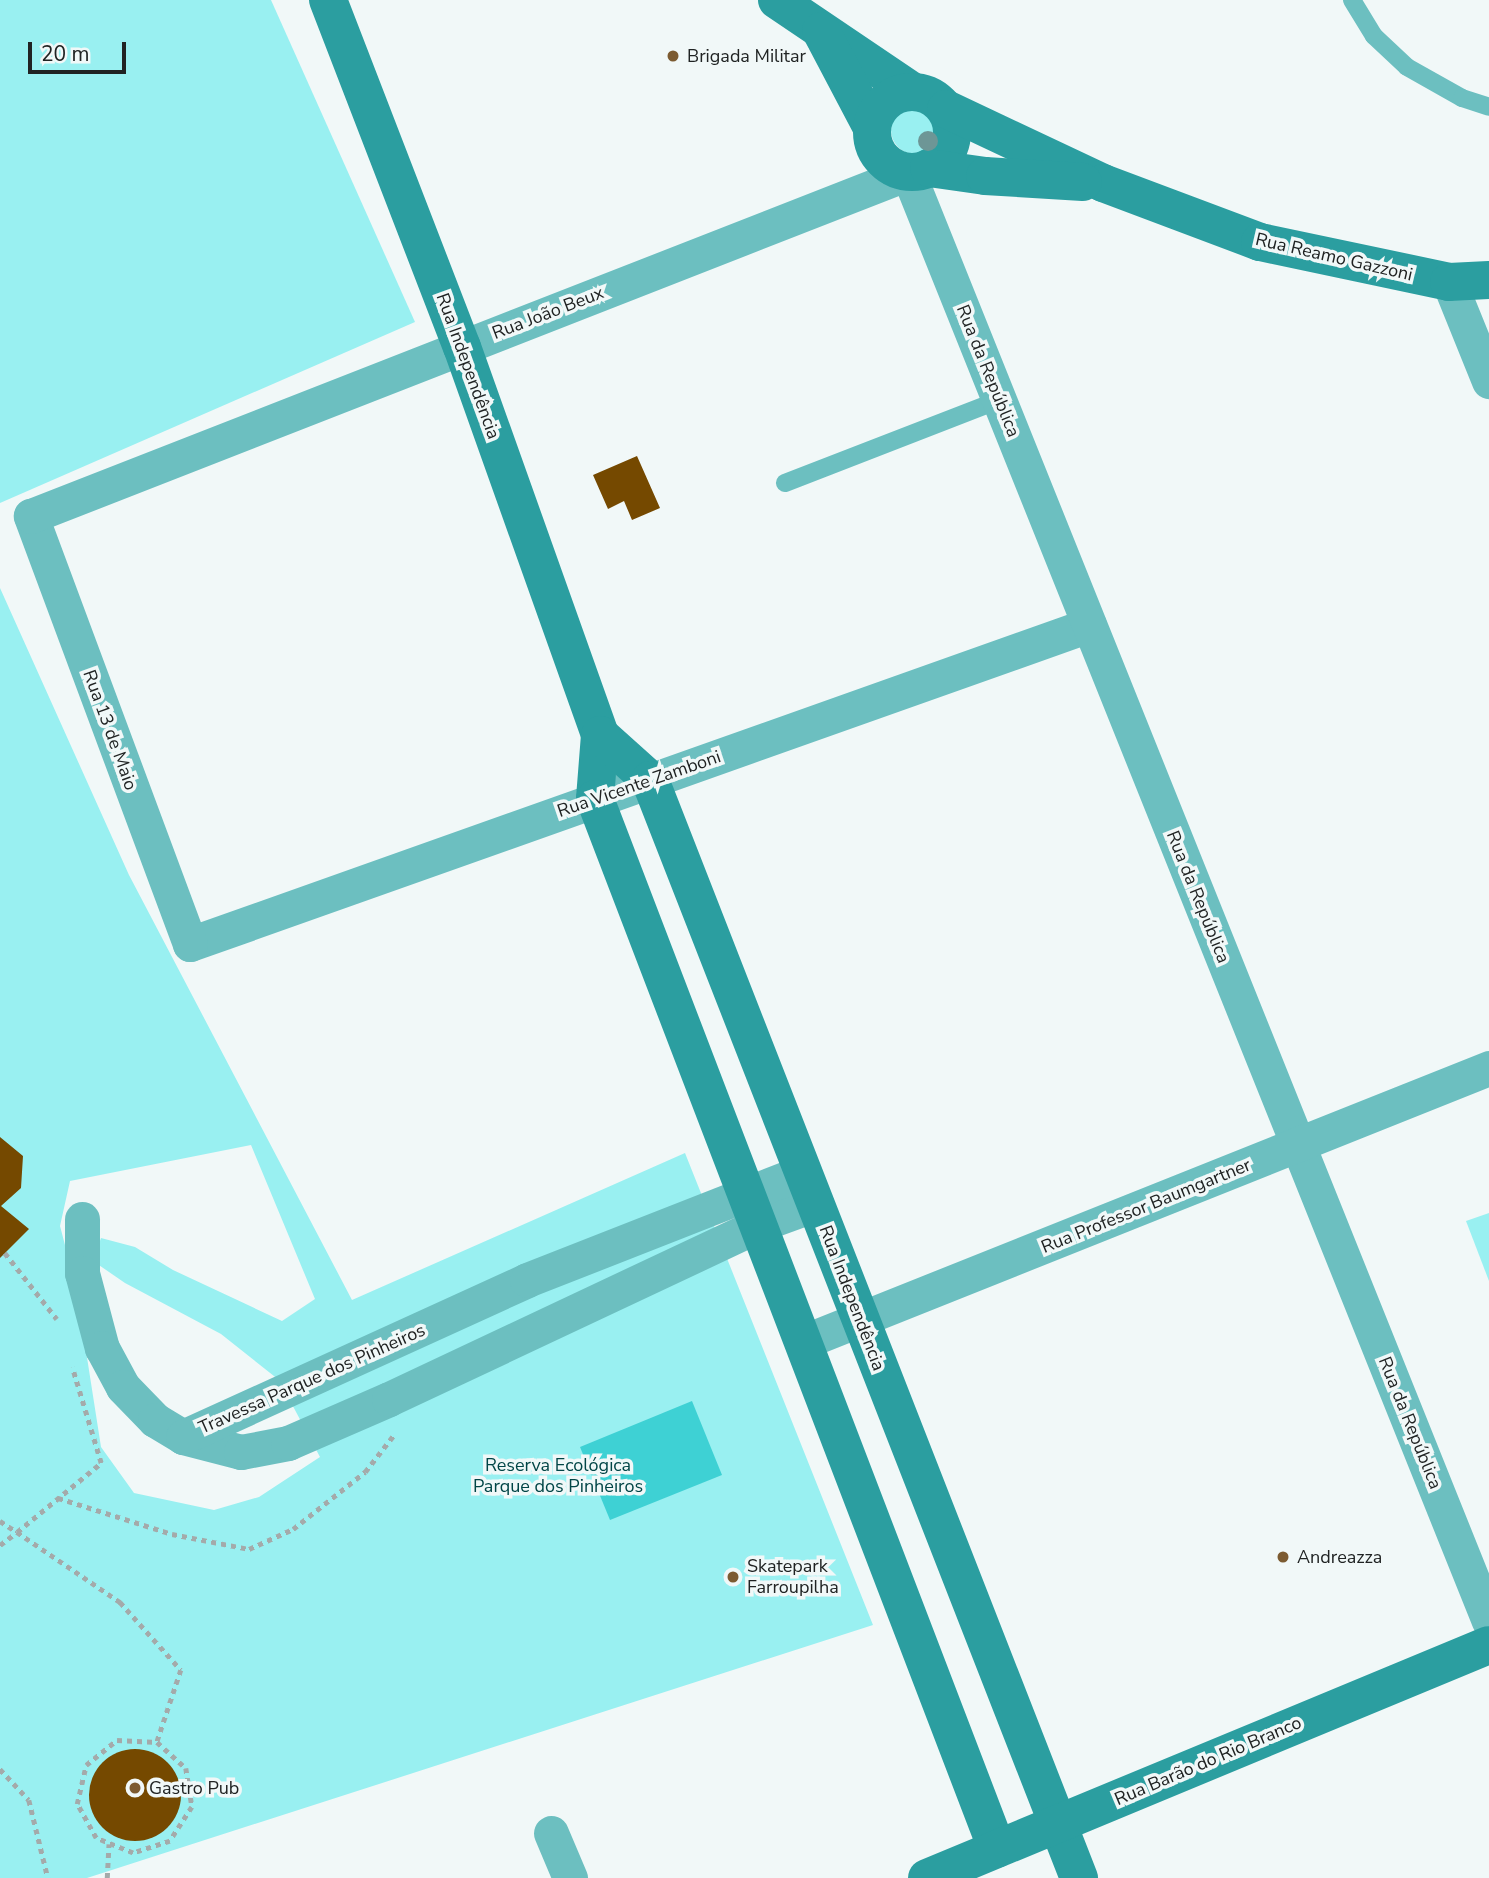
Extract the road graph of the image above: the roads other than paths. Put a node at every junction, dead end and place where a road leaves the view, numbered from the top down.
1 (328, 0) edge
2 (777, 0) edge
3 (1352, 0) edge
4 (819, 27) junction
5 (912, 91) junction
6 (1489, 107) edge
7 (946, 109) junction
8 (871, 126) junction
9 (918, 170) junction
10 (1103, 183) junction
11 (1489, 280) edge
12 (1449, 282) junction
13 (462, 347) junction
14 (1489, 382) edge
15 (999, 400) junction
16 (785, 483) dead end
17 (31, 516) joint
18 (1089, 625) junction
19 (600, 735) junction
20 (650, 780) junction
21 (595, 799) junction
22 (190, 944) joint
23 (728, 980) junction
24 (673, 1001) junction
25 (1489, 1068) edge
26 (1298, 1145) junction
27 (810, 1188) junction
28 (752, 1209) junction
29 (82, 1219) dead end
30 (861, 1320) junction
31 (803, 1342) junction
32 (183, 1437) junction
33 (1489, 1621) edge
34 (1489, 1645) edge
35 (1057, 1824) junction
36 (551, 1833) dead end
37 (997, 1849) junction
38 (570, 1878) edge
39 (927, 1878) edge
40 (1079, 1878) edge

1 - 13 street, Rua Independência
2 - 4 street
3 - 6 lane
4 - 5 street
4 - 8 street
5 - 7 street
5 - 8 street
7 - 9 street
7 - 10 street, Rua Reamo Gazzoni
8 - 9 street
9 - 10 street, Rua Reamo Gazzoni
9 - 13 street, Rua João Beux
9 - 15 street, Rua da República
10 - 12 street, Rua Reamo Gazzoni
11 - 12 street, Rua Reamo Gazzoni
12 - 14 street
13 - 17 street, Rua João Beux
13 - 19 street, Rua Independência
15 - 16 lane
15 - 18 street, Rua da República
17 - 22 street, Rua 13 de Maio
18 - 20 street, Rua Vicente Zamboni
18 - 26 street, Rua da República
19 - 20 street, Rua Independência
19 - 21 street, Rua Independência
20 - 21 street, Rua Vicente Zamboni
20 - 23 street, Rua Independência
21 - 22 street, Rua Vicente Zamboni
21 - 24 street, Rua Independência
23 - 24 street
23 - 27 street, Rua Independência
24 - 28 street, Rua Independência
25 - 26 street, Rua Professor Baumgartner
26 - 30 street, Rua Professor Baumgartner
26 - 33 street, Rua da República
27 - 28 street, Travessa Parque dos Pinheiros
27 - 30 street, Rua Independência
28 - 31 street, Rua Independência
28 - 32 street, Travessa Parque dos Pinheiros
28 - 32 street, Travessa Parque dos Pinheiros
29 - 32 street
30 - 31 street, Rua Professor Baumgartner
30 - 35 street, Rua Independência
31 - 37 street, Rua Independência
34 - 35 street, Rua Barão do Rio Branco
35 - 37 street, Rua Barão do Rio Branco
35 - 40 street, Rua Independência
36 - 38 street
37 - 39 street, Rua Barão do Rio Branco

